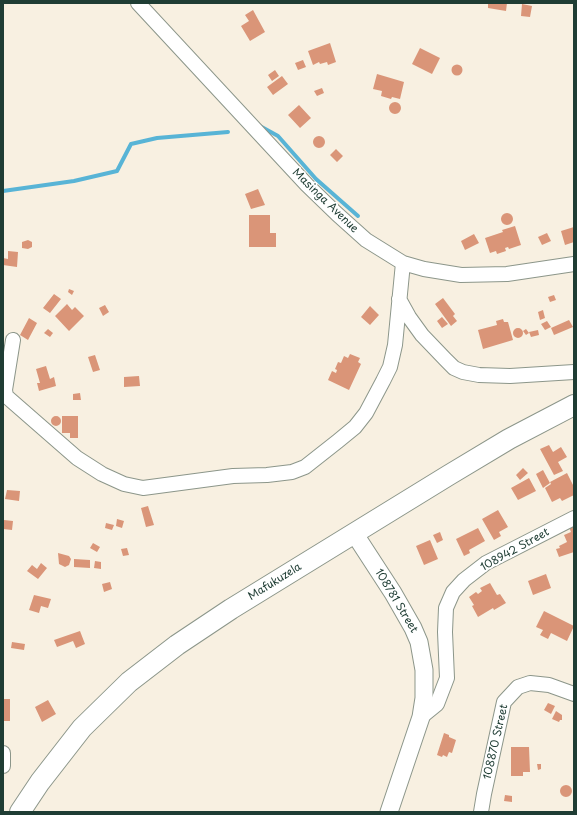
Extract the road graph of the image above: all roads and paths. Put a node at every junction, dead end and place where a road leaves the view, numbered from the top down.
1 (138, 3) edge
2 (404, 263) junction
3 (574, 264) edge
4 (399, 299) junction
5 (13, 340) dead end
6 (574, 372) edge
7 (574, 405) edge
8 (574, 518) edge
9 (354, 533) junction
10 (574, 694) edge
11 (422, 717) junction
12 (3, 752) edge
13 (3, 766) edge
14 (20, 812) edge
15 (389, 812) edge
16 (481, 812) edge

1 - 2 street, Masinga Avenue
2 - 3 street, Masinga Avenue
2 - 4 street
4 - 5 street
4 - 6 street
7 - 9 main road, Mafukuzela
8 - 11 street, 108942 Street
9 - 11 street, 108781 Street
9 - 14 main road, Mafukuzela
10 - 16 street, 108870 Street
11 - 15 street, 108781 Street
12 - 13 street

